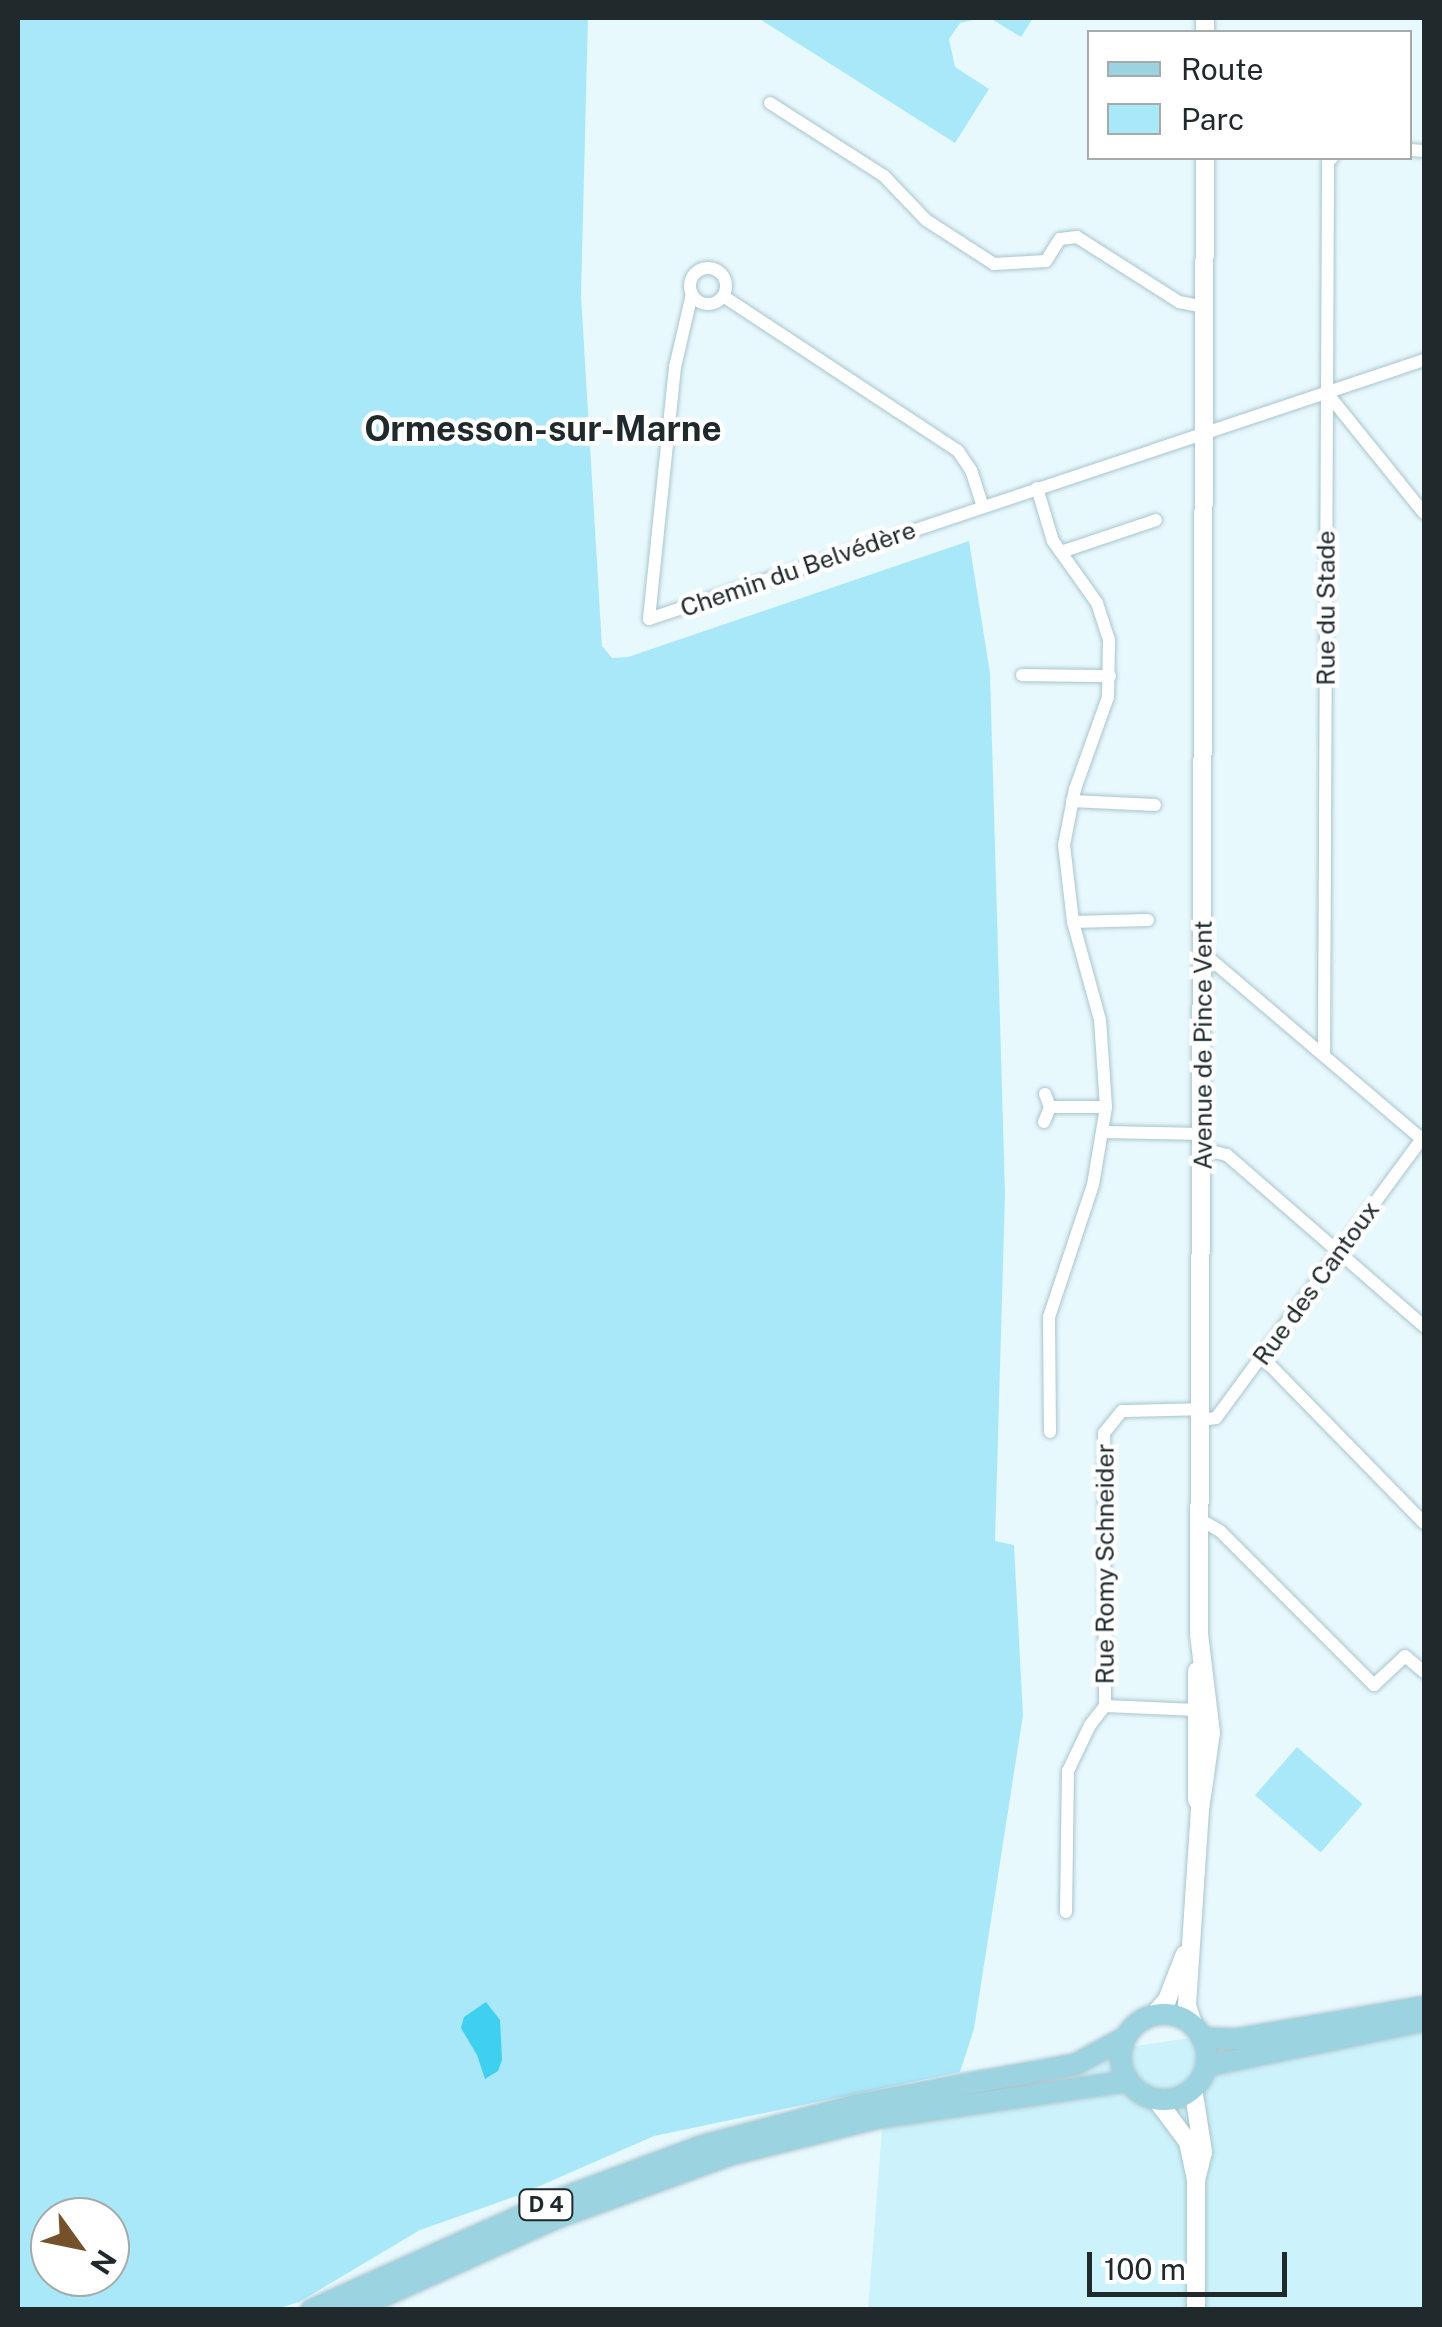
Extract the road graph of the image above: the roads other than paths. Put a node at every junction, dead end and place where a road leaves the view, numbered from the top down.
1 (770, 102) dead end
2 (1204, 160) edge
3 (1328, 160) edge
4 (692, 294) junction
5 (723, 296) junction
6 (1204, 306) junction
7 (1424, 360) edge
8 (1327, 393) junction
9 (1203, 434) junction
10 (1037, 488) junction
11 (982, 506) junction
12 (1424, 513) edge
13 (1156, 520) dead end
14 (1060, 552) junction
15 (1022, 675) dead end
16 (1110, 676) junction
17 (1072, 801) junction
18 (1156, 805) dead end
19 (1148, 920) dead end
20 (1073, 922) junction
21 (1202, 957) junction
22 (1324, 1055) junction
23 (1106, 1108) junction
24 (1044, 1122) dead end
25 (1104, 1132) junction
26 (1424, 1139) edge
27 (1204, 1142) junction
28 (1338, 1253) junction
29 (1424, 1326) edge
30 (1262, 1358) junction
31 (1202, 1414) junction
32 (1050, 1432) dead end
33 (1202, 1520) junction
34 (1424, 1523) edge
35 (1202, 1656) junction
36 (1424, 1672) edge
37 (1105, 1706) junction
38 (1196, 1710) junction
39 (1200, 1810) junction
40 (1066, 1912) dead end
41 (1194, 1925) junction
42 (1424, 2006) edge
43 (1154, 2015) junction
44 (1424, 2022) edge
45 (1198, 2032) junction
46 (1126, 2036) junction
47 (1206, 2066) junction
48 (1128, 2081) junction
49 (1193, 2088) junction
50 (1156, 2100) junction
51 (1196, 2182) junction
52 (311, 2310) edge
53 (354, 2310) edge
54 (1196, 2310) edge

1 - 6 street
2 - 6 main road, Avenue de Pince Vent
3 - 8 street, Rue du Stade
4 - 5 street
4 - 5 street
4 - 11 street, Chemin du Belvédère
5 - 11 street
6 - 9 main road, Avenue de Pince Vent
7 - 8 street, Chemin du Belvédère
8 - 9 street, Chemin du Belvédère
8 - 12 street
8 - 22 street, Rue du Stade
9 - 10 street, Chemin du Belvédère
9 - 21 main road, Avenue de Pince Vent
10 - 11 street, Chemin du Belvédère
10 - 14 street
13 - 14 street
14 - 16 street
15 - 16 street
16 - 17 street
17 - 18 street
17 - 20 street
19 - 20 street
20 - 23 street
21 - 22 street
21 - 27 main road, Avenue de Pince Vent
22 - 26 street
23 - 24 street
23 - 25 street
25 - 27 street
25 - 32 street
26 - 28 street, Rue des Cantoux
27 - 28 street
27 - 31 main road, Avenue de Pince Vent
28 - 29 street
28 - 30 street, Rue des Cantoux
30 - 31 street, Rue des Cantoux
30 - 34 street
31 - 33 main road, Avenue de Pince Vent
31 - 37 street, Rue Romy Schneider
33 - 35 main road, Avenue de Pince Vent
33 - 36 street
35 - 38 main road, Avenue de Pince Vent
35 - 39 main road, Avenue de Pince Vent
37 - 38 street
37 - 40 street, Rue Romy Schneider
38 - 39 main road, Avenue de Pince Vent
39 - 41 main road, Avenue de Pince Vent
41 - 43 main road, Avenue de Pince Vent
41 - 45 main road, Avenue de Pince Vent
42 - 45 main road
43 - 45 main road
43 - 46 main road
44 - 47 main road
45 - 47 main road
46 - 48 main road
46 - 52 main road, D 4
47 - 49 main road
48 - 50 main road
48 - 53 main road, D 4
49 - 50 main road
49 - 51 main road
50 - 51 main road
51 - 54 main road

